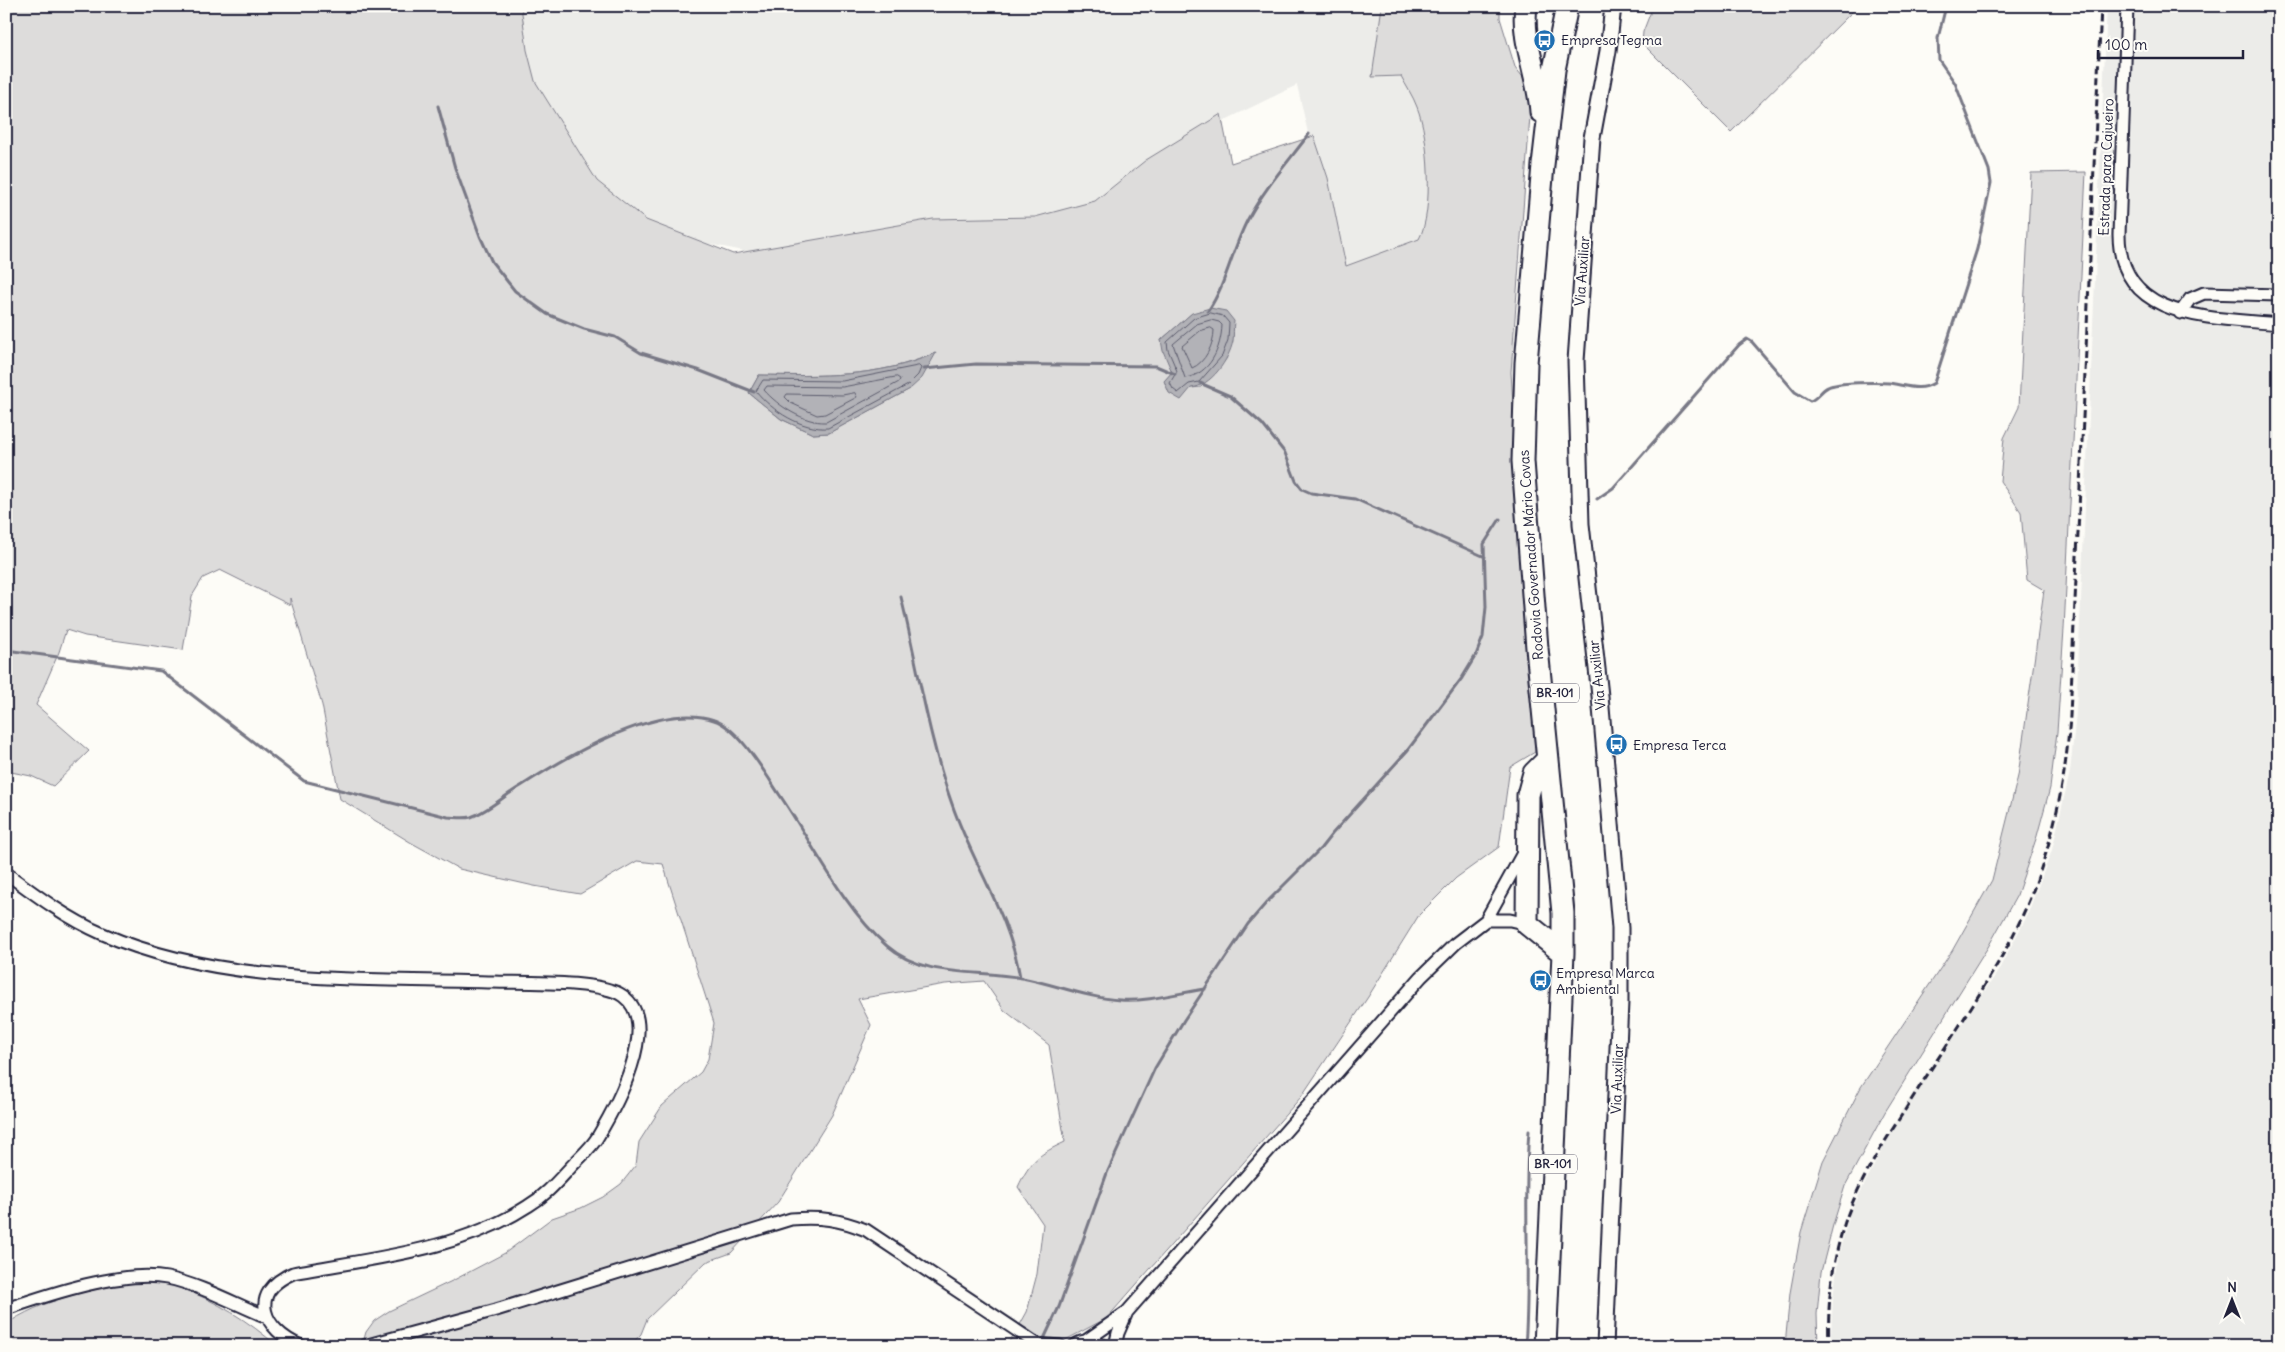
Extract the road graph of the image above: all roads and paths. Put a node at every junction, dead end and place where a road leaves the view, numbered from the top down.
1 (1526, 6) edge
2 (1567, 6) edge
3 (1580, 6) edge
4 (1613, 6) edge
5 (2127, 6) edge
6 (1543, 165) junction
7 (2279, 295) edge
8 (2180, 313) junction
9 (2279, 324) edge
10 (1548, 759) junction
11 (1526, 848) junction
12 (6, 873) edge
13 (1486, 920) junction
14 (1527, 924) junction
15 (1563, 953) junction
16 (6, 1309) edge
17 (1128, 1312) junction
18 (267, 1317) junction
19 (1087, 1340) junction
20 (1038, 1345) edge
21 (301, 1346) edge
22 (364, 1346) edge
23 (1060, 1346) edge
24 (1074, 1346) edge
25 (1104, 1346) edge
26 (1115, 1346) edge
27 (1545, 1346) edge
28 (1557, 1346) edge
29 (1605, 1346) edge

1 - 6 highway
2 - 6 highway, Rodovia Governador Mário Covas / BR-101
3 - 28 highway, Rodovia Governador Mário Covas / BR-101
4 - 29 street, Via Auxiliar
5 - 8 street, Estrada para Cajueiro
6 - 10 highway, Rodovia Governador Mário Covas / BR-101
7 - 8 street
8 - 9 street, Estrada para Cajueiro
10 - 11 highway
10 - 15 highway, Rodovia Governador Mário Covas / BR-101
11 - 13 street
11 - 14 highway
12 - 18 street
13 - 14 street
13 - 17 street
14 - 15 highway
15 - 27 highway, Rodovia Governador Mário Covas / BR-101
16 - 18 street
17 - 19 street
17 - 26 street
18 - 21 street
19 - 24 street
19 - 25 street
20 - 22 street
20 - 23 street

